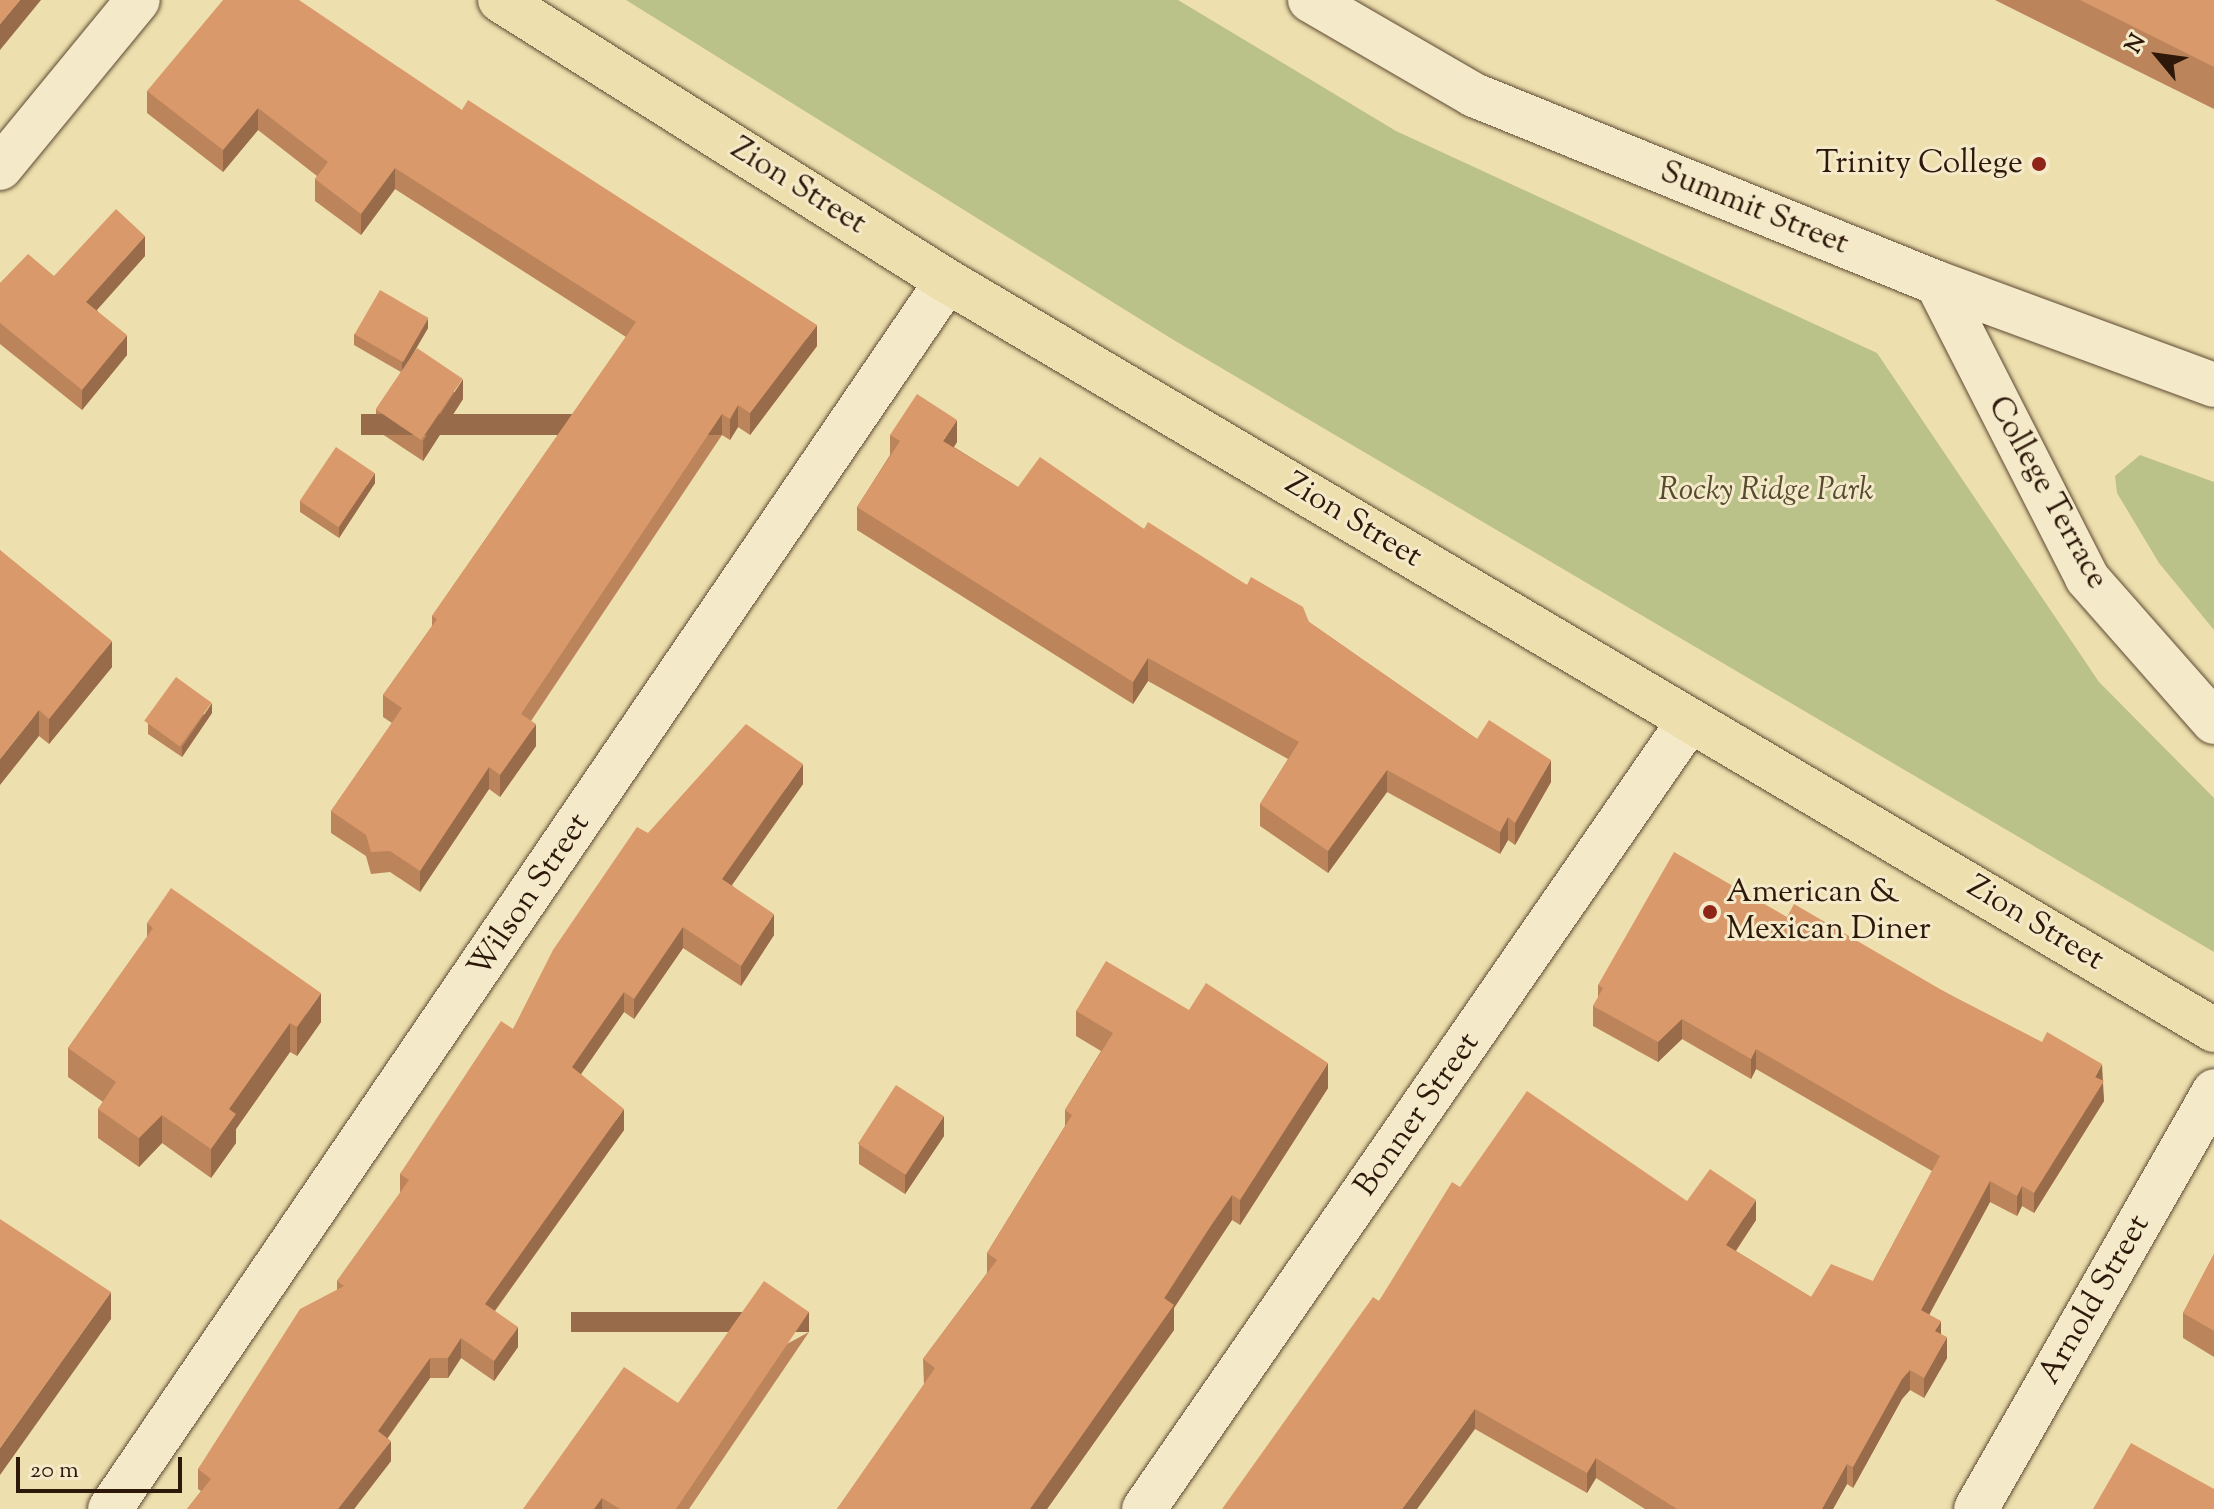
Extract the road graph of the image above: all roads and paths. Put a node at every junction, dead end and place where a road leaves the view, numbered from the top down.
1 (138, 0) edge
2 (500, 0) edge
3 (1310, 0) edge
4 (0, 168) edge
5 (947, 281) junction
6 (1937, 283) junction
7 (2214, 385) edge
8 (1690, 720) junction
9 (2214, 722) edge
10 (2214, 1030) edge
11 (2214, 1091) edge
12 (110, 1509) edge
13 (1144, 1509) edge
14 (1976, 1509) edge

1 - 4 street
2 - 5 main road, Zion Street
3 - 6 street, Summit Street
5 - 8 main road, Zion Street
5 - 12 street, Wilson Street
6 - 7 street, Summit Street
6 - 9 street, College Terrace
8 - 10 main road, Zion Street
8 - 13 street, Bonner Street
11 - 14 street, Arnold Street

